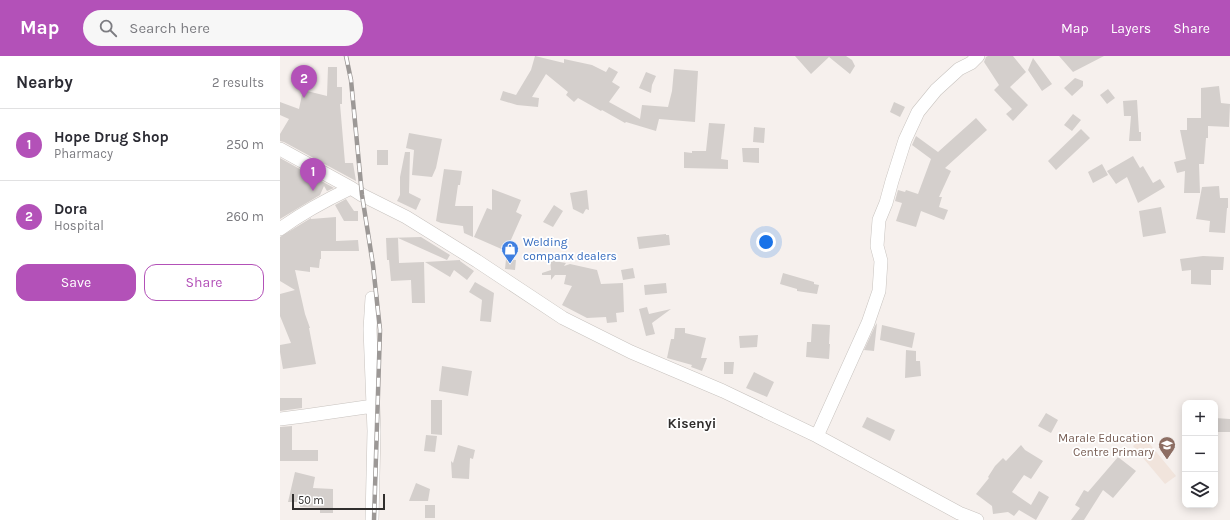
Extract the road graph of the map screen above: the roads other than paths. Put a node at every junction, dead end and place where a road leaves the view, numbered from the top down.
1 (978, 56) edge
2 (280, 149) edge
3 (351, 188) junction
4 (280, 229) edge
5 (372, 298) dead end
6 (373, 406) junction
7 (280, 419) edge
8 (817, 436) junction
9 (957, 516) edge
10 (372, 520) edge
11 (977, 520) edge

1 - 8 street
2 - 3 street
3 - 4 street
3 - 8 street
5 - 6 street
6 - 7 street
6 - 10 street
8 - 9 street
9 - 11 street

